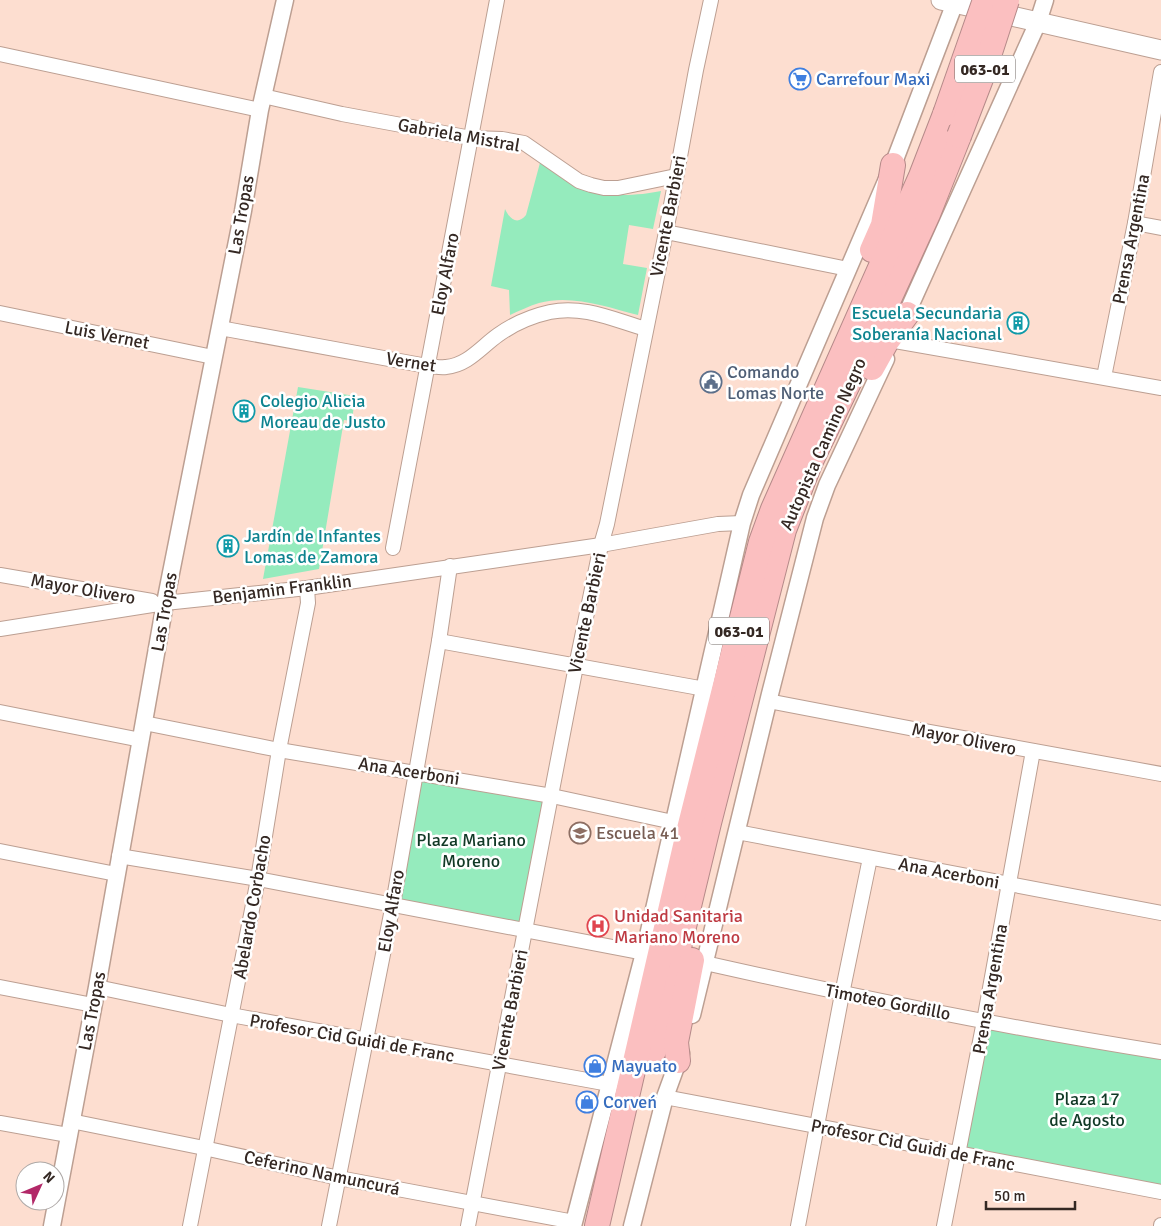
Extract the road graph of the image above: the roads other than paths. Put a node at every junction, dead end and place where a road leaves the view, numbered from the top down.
1 (285, 0) edge
2 (497, 0) edge
3 (711, 0) edge
4 (985, 0) edge
5 (1007, 0) edge
6 (1046, 0) edge
7 (950, 1) edge
8 (1038, 22) junction
9 (1161, 50) edge
10 (0, 54) edge
11 (1161, 72) edge
12 (262, 103) junction
13 (471, 138) junction
14 (892, 165) junction
15 (676, 176) junction
16 (1135, 223) junction
17 (1161, 228) edge
18 (666, 232) junction
19 (848, 269) junction
20 (0, 314) edge
21 (907, 314) junction
22 (220, 328) junction
23 (646, 330) junction
24 (895, 341) junction
25 (213, 357) junction
26 (427, 366) junction
27 (1104, 377) junction
28 (1161, 388) edge
29 (800, 450) junction
30 (742, 523) junction
31 (784, 530) junction
32 (601, 544) junction
33 (392, 548) dead end
34 (450, 566) junction
35 (0, 575) edge
36 (307, 588) junction
37 (165, 603) junction
38 (0, 628) edge
39 (439, 641) junction
40 (576, 666) junction
41 (713, 694) junction
42 (768, 700) junction
43 (0, 712) edge
44 (144, 723) junction
45 (141, 740) junction
46 (280, 750) junction
47 (1033, 751) junction
48 (415, 772) junction
49 (1161, 774) edge
50 (552, 796) junction
51 (673, 822) junction
52 (709, 823) junction
53 (738, 832) junction
54 (0, 851) edge
55 (119, 856) junction
56 (870, 858) junction
57 (116, 874) junction
58 (258, 879) junction
59 (1009, 884) junction
60 (393, 904) junction
61 (1161, 913) edge
62 (525, 931) junction
63 (644, 952) junction
64 (705, 964) junction
65 (0, 987) edge
66 (97, 987) junction
67 (842, 994) junction
68 (93, 1005) junction
69 (232, 1015) junction
70 (984, 1021) junction
71 (367, 1040) junction
72 (1161, 1052) edge
73 (678, 1061) junction
74 (499, 1065) junction
75 (609, 1084) junction
76 (665, 1097) junction
77 (0, 1123) edge
78 (818, 1126) junction
79 (69, 1128) junction
80 (204, 1148) junction
81 (959, 1153) junction
82 (338, 1178) junction
83 (1161, 1192) edge
84 (472, 1203) junction
85 (573, 1224) edge
86 (52, 1226) edge
87 (190, 1226) edge
88 (329, 1226) edge
89 (468, 1226) edge
90 (597, 1226) edge
91 (628, 1226) edge
92 (798, 1226) edge
93 (944, 1226) edge

1 - 12 street, Las Tropas
2 - 13 street, Eloy Alfaro
3 - 15 street, Vicente Barbieri
4 - 29 highway, Autopista Camino Negro / 063-01, bridge
5 - 31 highway, Autopista Camino Negro / 063-01, bridge
6 - 8 street
7 - 8 main road
7 - 14 street
8 - 9 main road
8 - 21 street
10 - 12 street, Gabriela Mistral
11 - 16 street, Prensa Argentina
12 - 13 street, Gabriela Mistral
12 - 22 street, Las Tropas
13 - 15 street, Gabriela Mistral
13 - 26 street, Eloy Alfaro
14 - 19 street
14 - 29 highway
15 - 18 street, Vicente Barbieri
16 - 17 street
16 - 27 street, Prensa Argentina
18 - 19 street
18 - 23 street, Vicente Barbieri
19 - 30 street
20 - 25 street, Luis Vernet
21 - 24 street
21 - 31 highway
22 - 25 street, Las Tropas
22 - 26 street, Vernet
23 - 26 street, Vernet
23 - 32 street, Vicente Barbieri
24 - 27 street
24 - 42 street
25 - 37 street, Las Tropas
26 - 33 street, Eloy Alfaro
27 - 28 street
29 - 41 highway, Autopista Camino Negro / 063-01
30 - 32 street, Benjamin Franklin
30 - 41 street
31 - 52 highway, Autopista Camino Negro / 063-01
32 - 34 street, Benjamin Franklin
32 - 40 street, Vicente Barbieri
34 - 36 street, Benjamin Franklin
34 - 39 street, Eloy Alfaro
35 - 37 street, Mayor Olivero
36 - 37 street, Benjamin Franklin
36 - 46 street, Abelardo Corbacho
37 - 38 street, Benjamin Franklin
37 - 44 street, Las Tropas
39 - 40 street
39 - 48 street, Eloy Alfaro
40 - 41 street
40 - 50 street, Vicente Barbieri
41 - 51 highway
41 - 90 highway, Autopista Camino Negro / 063-01
42 - 47 street, Mayor Olivero
42 - 53 street
43 - 45 street
44 - 45 street, Las Tropas
44 - 46 street, Ana Acerboni
45 - 55 street, Las Tropas
46 - 48 street, Ana Acerboni
46 - 58 street, Abelardo Corbacho
47 - 49 street, Mayor Olivero
47 - 59 street, Prensa Argentina
48 - 50 street, Ana Acerboni
48 - 60 street, Eloy Alfaro
50 - 51 street, Ana Acerboni
50 - 62 street, Vicente Barbieri
51 - 63 street
52 - 73 highway
52 - 91 highway, Autopista Camino Negro / 063-01
53 - 56 street, Ana Acerboni
53 - 64 street
54 - 57 street
55 - 57 street, Las Tropas
55 - 58 street
56 - 59 street, Ana Acerboni
56 - 67 street
57 - 66 street, Las Tropas
58 - 60 street
58 - 69 street, Abelardo Corbacho
59 - 61 street, Ana Acerboni
59 - 70 street, Prensa Argentina
60 - 62 street
60 - 71 street, Eloy Alfaro
62 - 63 street
62 - 74 street, Vicente Barbieri
63 - 75 street
64 - 67 street, Timoteo Gordillo
64 - 73 street
65 - 68 street
66 - 68 street, Las Tropas
66 - 69 street, Profesor Cid Guidi de Franc
67 - 70 street, Timoteo Gordillo
67 - 78 street
68 - 79 street, Las Tropas
69 - 71 street, Profesor Cid Guidi de Franc
69 - 80 street, Abelardo Corbacho
70 - 72 street, Timoteo Gordillo
70 - 81 street, Prensa Argentina
71 - 74 street, Profesor Cid Guidi de Franc
71 - 82 street, Eloy Alfaro
73 - 76 street
74 - 75 street, Profesor Cid Guidi de Franc
74 - 84 street, Vicente Barbieri
75 - 85 street
76 - 78 street, Profesor Cid Guidi de Franc
76 - 91 street
77 - 79 street, Ceferino Namuncurá
78 - 81 street, Profesor Cid Guidi de Franc
78 - 92 street
79 - 80 street, Ceferino Namuncurá
79 - 86 street, Las Tropas
80 - 82 street, Ceferino Namuncurá
80 - 87 street, Abelardo Corbacho
81 - 83 street, Profesor Cid Guidi de Franc
81 - 93 street, Prensa Argentina
82 - 84 street, Ceferino Namuncurá
82 - 88 street, Eloy Alfaro
84 - 85 street, Ceferino Namuncurá
84 - 89 street, Vicente Barbieri

